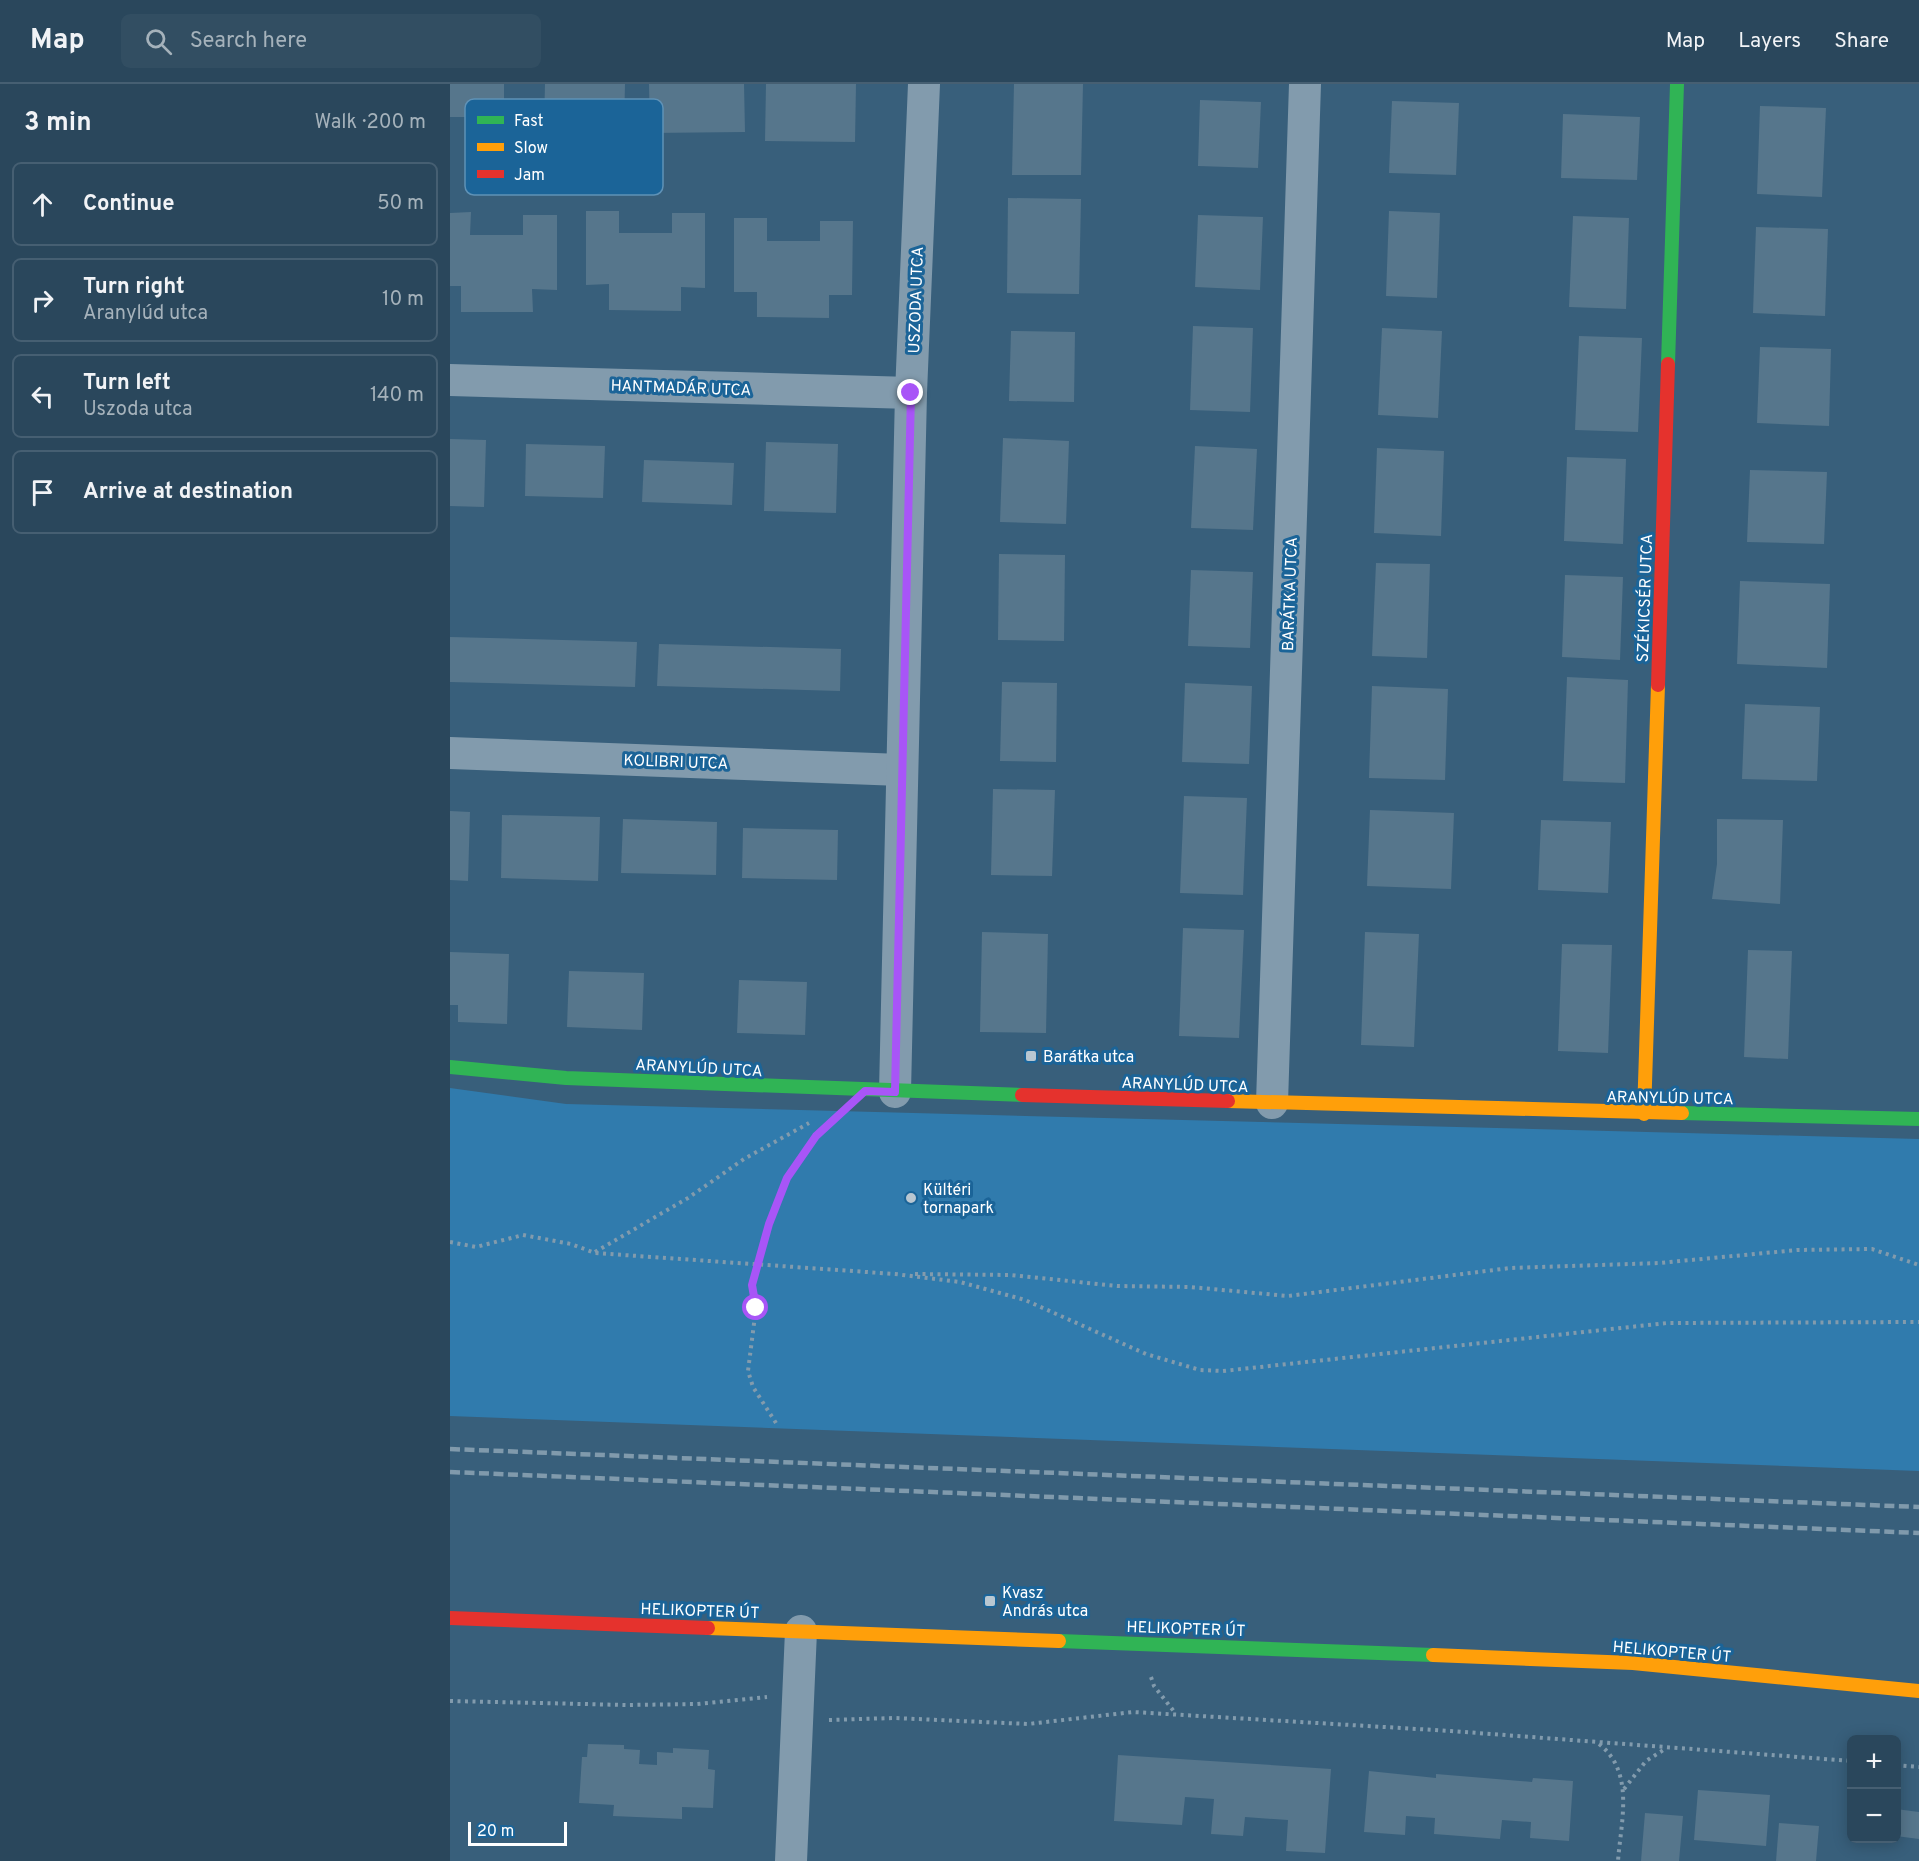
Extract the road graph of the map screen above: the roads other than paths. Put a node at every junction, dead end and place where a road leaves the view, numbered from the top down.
1 (924, 84) edge
2 (1305, 84) edge
3 (1677, 84) edge
4 (450, 380) edge
5 (911, 393) junction
6 (450, 753) edge
7 (901, 770) junction
8 (450, 1067) edge
9 (880, 1092) junction
10 (1272, 1103) junction
11 (1644, 1114) junction
12 (1919, 1119) edge
13 (450, 1618) edge
14 (801, 1631) junction
15 (1919, 1691) edge
16 (791, 1861) edge

1 - 5 street, USZODA UTCA
2 - 10 street, BARÁTKA UTCA
3 - 11 street, SZÉKICSÉR UTCA
4 - 5 street, HANTMADÁR UTCA
5 - 7 street, USZODA UTCA
6 - 7 street, KOLIBRI UTCA
7 - 9 street, USZODA UTCA
8 - 9 street, ARANYLÚD UTCA
9 - 10 street, ARANYLÚD UTCA
10 - 11 street, ARANYLÚD UTCA
11 - 12 street, ARANYLÚD UTCA
13 - 14 street, HELIKOPTER ÚT
14 - 15 street, HELIKOPTER ÚT
14 - 16 street

